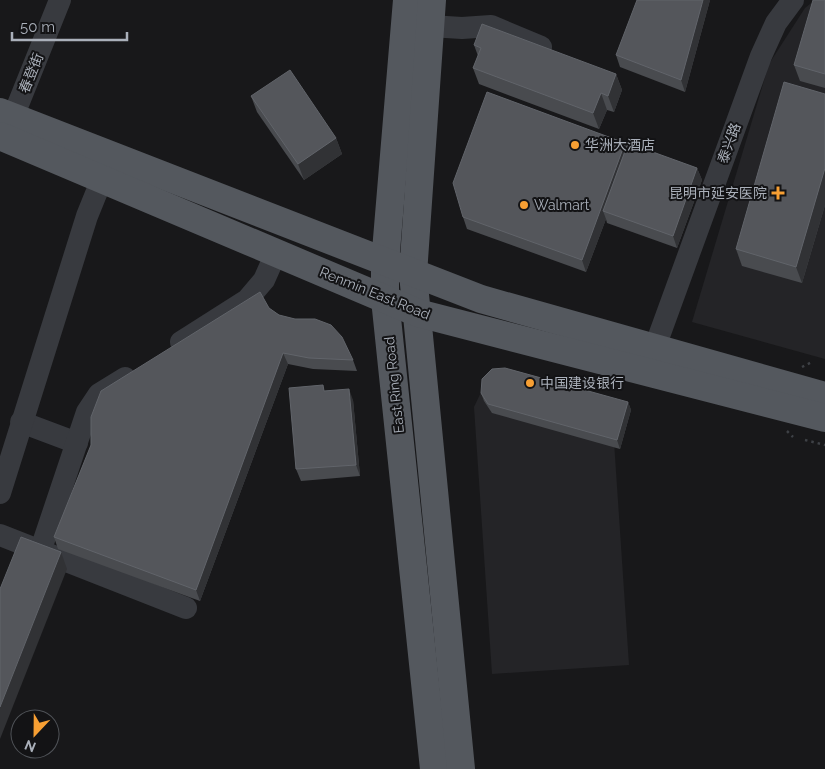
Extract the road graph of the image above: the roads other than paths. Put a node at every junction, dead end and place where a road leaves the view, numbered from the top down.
1 (60, 0) edge
2 (407, 0) edge
3 (793, 0) edge
4 (431, 13) edge
5 (561, 55) edge
6 (4, 122) edge
7 (102, 179) junction
8 (276, 253) junction
9 (385, 263) junction
10 (413, 274) junction
11 (384, 299) junction
12 (418, 313) junction
13 (655, 347) junction
14 (165, 352) edge
15 (140, 368) edge
16 (825, 396) edge
17 (825, 418) edge
18 (13, 431) edge
19 (78, 443) junction
20 (0, 493) edge
21 (0, 535) edge
22 (41, 549) junction
23 (186, 608) dead end
24 (434, 769) edge
25 (461, 769) edge

1 - 6 street, 春登街
2 - 9 main road, East Ring Road
3 - 13 street, 泰兴路
4 - 5 street
4 - 10 main road
6 - 7 main road, Renmin East Road
6 - 9 main road
7 - 8 main road, Renmin East Road
7 - 18 street
8 - 11 main road, Renmin East Road
8 - 14 street
9 - 10 main road
9 - 11 main road, East Ring Road
10 - 12 main road
10 - 13 main road
11 - 12 main road, Renmin East Road
11 - 24 main road, East Ring Road
12 - 17 main road, Renmin East Road
12 - 25 main road
13 - 16 main road
15 - 19 street
18 - 19 street
18 - 20 street
19 - 22 street
21 - 22 street
22 - 23 street

